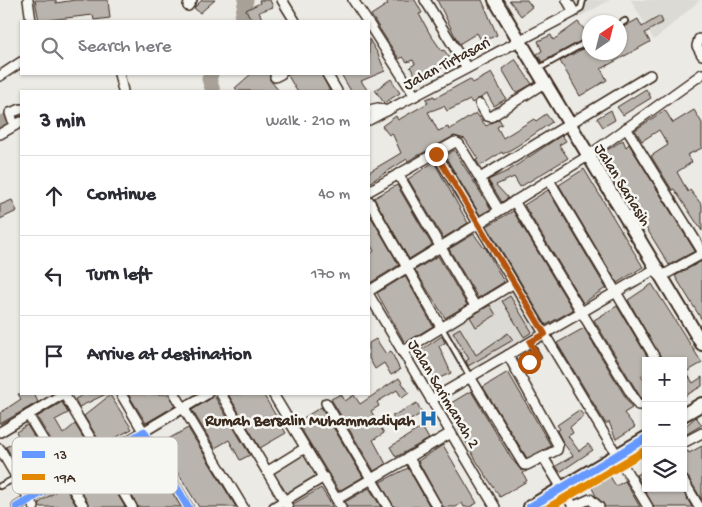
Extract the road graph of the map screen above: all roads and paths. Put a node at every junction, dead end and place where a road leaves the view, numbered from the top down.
1 (28, 0) edge
2 (282, 0) edge
3 (353, 0) edge
4 (425, 0) edge
5 (495, 0) edge
6 (567, 0) edge
7 (583, 0) edge
8 (574, 12) junction
9 (31, 20) edge
10 (294, 20) edge
11 (366, 20) edge
12 (370, 26) edge
13 (699, 39) dead end
14 (519, 41) junction
15 (582, 44) edge
16 (702, 55) edge
17 (20, 63) edge
18 (467, 68) junction
19 (536, 70) junction
20 (702, 74) edge
21 (119, 75) edge
22 (328, 75) edge
23 (650, 75) dead end
24 (0, 76) edge
25 (544, 83) junction
26 (123, 90) edge
27 (336, 90) edge
28 (415, 96) junction
29 (480, 104) dead end
30 (20, 109) edge
31 (370, 110) edge
32 (387, 110) junction
33 (370, 119) edge
34 (15, 121) edge
35 (568, 123) junction
36 (626, 128) junction
37 (0, 134) edge
38 (436, 154) junction
39 (588, 156) junction
40 (398, 174) junction
41 (480, 178) junction
42 (549, 180) junction
43 (370, 190) edge
44 (514, 201) junction
45 (370, 203) edge
46 (500, 210) junction
47 (478, 223) junction
48 (440, 246) junction
49 (702, 253) edge
50 (406, 268) junction
51 (659, 272) junction
52 (514, 283) junction
53 (370, 290) edge
54 (616, 291) junction
55 (370, 297) edge
56 (475, 306) junction
57 (581, 313) junction
58 (441, 327) junction
59 (545, 334) junction
60 (530, 342) junction
61 (702, 344) edge
62 (402, 352) junction
63 (508, 355) junction
64 (655, 357) edge
65 (529, 362) dead end
66 (470, 377) junction
67 (62, 395) edge
68 (65, 395) edge
69 (123, 395) edge
70 (176, 395) edge
71 (205, 395) edge
72 (222, 395) edge
73 (273, 395) edge
74 (431, 400) junction
75 (326, 404) dead end
76 (642, 404) edge
77 (702, 404) edge
78 (184, 408) junction
79 (687, 413) edge
80 (28, 415) junction
81 (0, 432) edge
82 (144, 432) junction
83 (451, 433) junction
84 (702, 434) edge
85 (41, 437) edge
86 (89, 437) edge
87 (135, 437) edge
88 (147, 437) edge
89 (642, 440) edge
90 (687, 441) edge
91 (305, 448) junction
92 (0, 449) edge
93 (617, 455) junction
94 (543, 457) junction
95 (409, 458) junction
96 (12, 469) edge
97 (268, 471) junction
98 (324, 477) junction
99 (372, 479) junction
100 (12, 480) edge
101 (0, 486) edge
102 (687, 487) edge
103 (562, 488) junction
104 (178, 490) edge
105 (44, 494) edge
106 (76, 494) edge
107 (124, 494) edge
108 (32, 503) edge
109 (339, 503) edge
110 (286, 504) edge
111 (17, 507) edge
112 (84, 507) edge
113 (132, 507) edge
114 (188, 507) edge
115 (243, 507) edge
116 (274, 507) edge
117 (388, 507) edge
118 (437, 507) edge
119 (495, 507) edge
120 (530, 507) edge
121 (573, 507) edge
122 (599, 507) edge
123 (648, 507) edge
124 (699, 507) edge

1 - 9 street
2 - 10 street
3 - 11 street
4 - 18 street
5 - 14 street, Jalan Sariasih
6 - 8 street
7 - 8 lane
8 - 14 street, Jalan Tirtasari
12 - 28 street
13 - 16 street
14 - 18 street, Jalan Tirtasari
14 - 19 street, Jalan Sariasih
15 - 19 lane
17 - 24 street
18 - 28 street, Jalan Tirtasari
19 - 25 street, Jalan Sariasih
20 - 36 street
21 - 26 street
22 - 27 street
23 - 35 street
25 - 29 street
25 - 35 street, Jalan Sariasih
28 - 32 street, Jalan Tirtasari
30 - 34 street
31 - 32 street
32 - 33 street
34 - 37 street
35 - 39 street, Jalan Sariasih
35 - 41 street
36 - 39 street
36 - 49 street
38 - 40 street
38 - 41 street
38 - 47 street
39 - 42 street
39 - 51 street, Jalan Sariasih
40 - 43 street
40 - 48 street
41 - 46 street
42 - 44 street
42 - 54 street
44 - 46 street
44 - 57 street
45 - 50 street
46 - 47 street
47 - 48 street
47 - 52 street
48 - 50 street
48 - 56 street
49 - 51 street
50 - 53 street
50 - 58 street
51 - 54 street
51 - 61 street, Jalan Sariasih
52 - 56 street
52 - 59 street
54 - 57 street
54 - 64 street
55 - 62 street, Jalan Sarimanah 2
56 - 58 street
57 - 59 street
57 - 76 street
58 - 62 street
58 - 66 lane
59 - 60 street
59 - 93 street
60 - 63 street
60 - 65 lane
62 - 74 street, Jalan Sarimanah 2
63 - 66 street
63 - 94 street
66 - 74 street
66 - 94 street
67 - 80 street
68 - 86 street
69 - 82 street
70 - 78 street
71 - 78 street
72 - 97 street
73 - 91 street
74 - 83 street, Jalan Sarimanah 2
75 - 99 street
77 - 79 street
78 - 82 street
78 - 115 street
80 - 81 street
80 - 85 street
82 - 87 street
82 - 88 street
83 - 95 street
83 - 119 street, Jalan Sarimanah 2
84 - 90 street
89 - 93 street
91 - 97 street
91 - 98 street
92 - 96 street
93 - 103 street
93 - 123 street
94 - 103 street
95 - 99 street
95 - 118 street
97 - 110 street
98 - 109 street
98 - 110 street
99 - 109 street
99 - 117 street
100 - 101 lane
102 - 124 street
103 - 120 street
103 - 121 street
104 - 114 street
105 - 108 street
106 - 112 street
107 - 113 street
108 - 111 street
110 - 116 street
121 - 122 street

